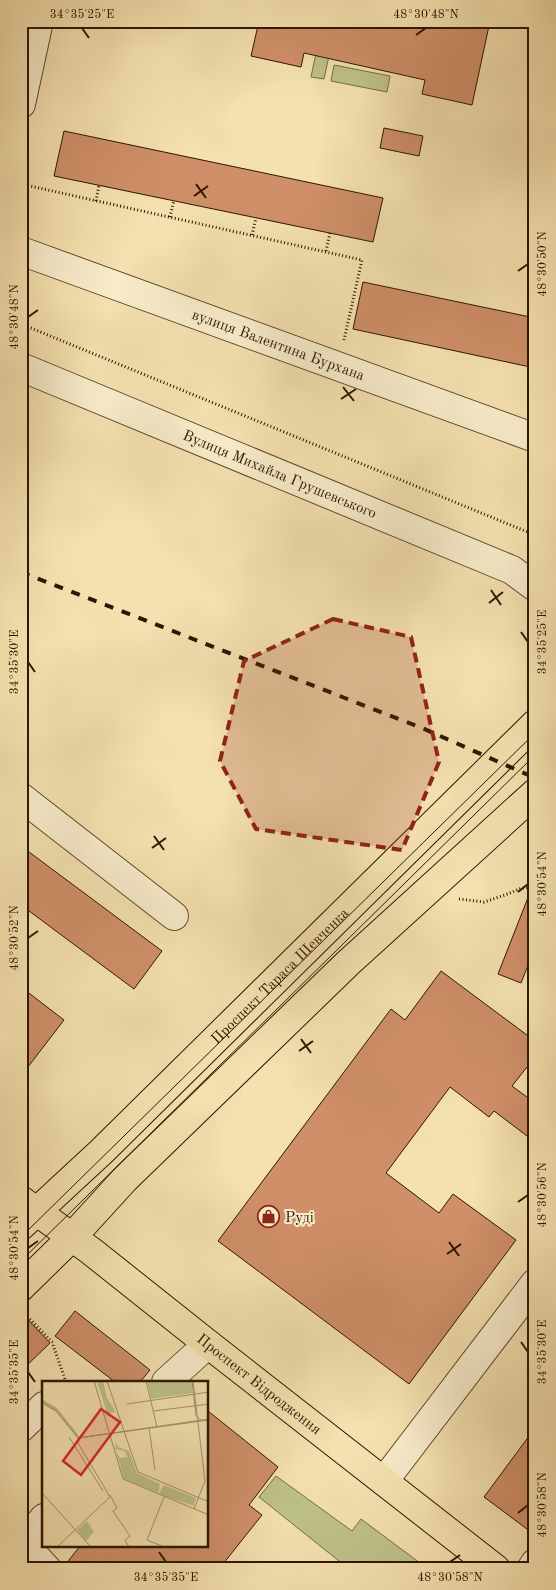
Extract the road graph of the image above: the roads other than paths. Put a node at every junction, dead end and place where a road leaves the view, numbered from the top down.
1 (39, 21) edge
2 (21, 104) edge
3 (21, 251) edge
4 (21, 367) edge
5 (535, 438) edge
6 (535, 587) edge
7 (535, 724) edge
8 (535, 793) edge
9 (21, 797) edge
10 (174, 916) dead end
11 (26, 1212) edge
12 (72, 1237) junction
13 (535, 1283) edge
14 (21, 1287) edge
15 (208, 1344) junction
16 (167, 1381) edge
17 (42, 1408) edge
18 (21, 1428) edge
19 (384, 1481) junction
20 (42, 1520) edge
21 (22, 1542) edge
22 (535, 1564) edge
23 (47, 1569) edge
24 (496, 1569) edge
25 (531, 1569) edge

1 - 2 street
3 - 5 street, вулиця Валентина Бурхана
4 - 6 street, Вулиця Михайла Грушевського
7 - 11 main road, Проспект Тараса Шевченка
8 - 12 main road
9 - 10 street
11 - 12 main road, Проспект Відродження
12 - 14 main road
12 - 15 main road, Проспект Відродження
13 - 19 street
15 - 16 street
15 - 19 main road, Проспект Відродження
17 - 18 street
19 - 24 main road, Проспект Відродження
20 - 21 street
21 - 23 street
22 - 25 street

